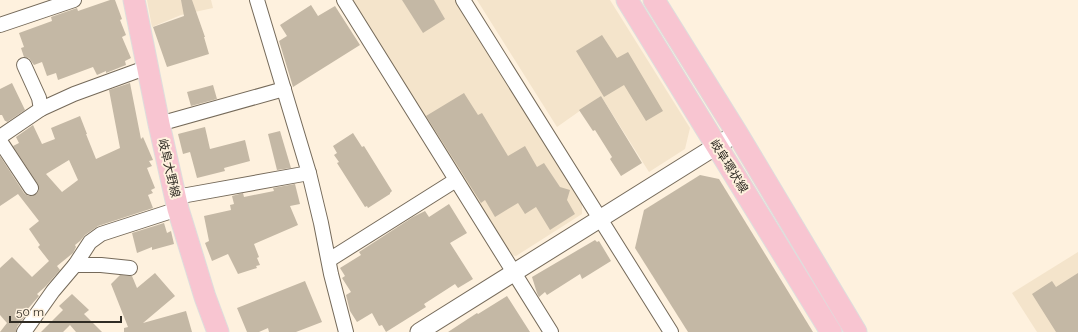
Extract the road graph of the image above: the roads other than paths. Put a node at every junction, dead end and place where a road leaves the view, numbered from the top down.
1 (74, 0) edge
2 (134, 0) edge
3 (257, 0) edge
4 (344, 0) edge
5 (463, 0) edge
6 (627, 0) edge
7 (654, 0) edge
8 (0, 25) edge
9 (24, 65) dead end
10 (148, 67) junction
11 (284, 89) junction
12 (41, 109) junction
13 (159, 124) junction
14 (737, 134) junction
15 (0, 137) edge
16 (0, 142) edge
17 (717, 146) junction
18 (309, 173) junction
19 (456, 180) junction
20 (31, 188) dead end
21 (177, 203) junction
22 (600, 219) junction
23 (328, 260) junction
24 (75, 265) junction
25 (130, 268) dead end
26 (514, 273) junction
27 (425, 330) edge
28 (24, 332) edge
29 (218, 332) edge
30 (346, 332) edge
31 (551, 332) edge
32 (671, 332) edge
33 (831, 332) edge
34 (856, 332) edge

1 - 8 street
2 - 10 main road, 岐阜大野線
3 - 11 street
4 - 19 street
5 - 22 street
6 - 17 main road, 岐阜環状線
7 - 14 main road, 岐阜環状線
9 - 12 street
10 - 12 street
10 - 13 main road, 岐阜大野線
11 - 13 street
11 - 18 street
12 - 15 street
13 - 21 main road, 岐阜大野線
14 - 17 street
14 - 34 main road, 岐阜環状線
16 - 20 street
17 - 22 street
17 - 33 main road, 岐阜環状線
18 - 21 street
18 - 23 street
19 - 23 street
19 - 26 street
21 - 24 street
21 - 29 main road, 岐阜大野線
22 - 26 street
22 - 32 street
23 - 30 street
24 - 25 street
24 - 28 street
26 - 27 street
26 - 31 street

